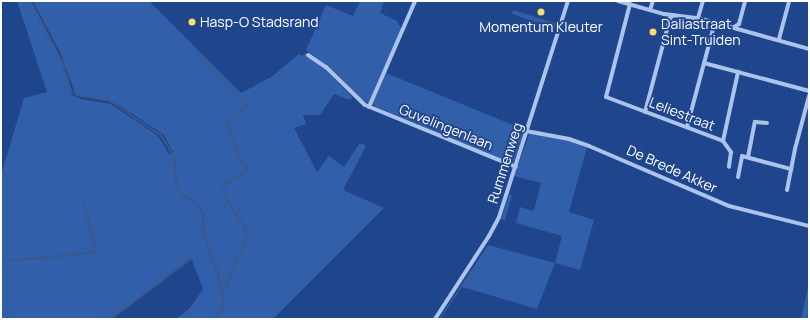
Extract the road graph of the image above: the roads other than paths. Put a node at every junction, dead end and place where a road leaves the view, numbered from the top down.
1 (415, 1) edge
2 (568, 1) edge
3 (618, 1) edge
4 (653, 1) edge
5 (703, 1) edge
6 (745, 1) edge
7 (789, 1) edge
8 (630, 4) junction
9 (650, 10) junction
10 (664, 14) junction
11 (674, 14) junction
12 (670, 18) junction
13 (698, 18) junction
14 (715, 22) junction
15 (739, 24) junction
16 (734, 27) junction
17 (744, 30) junction
18 (779, 39) junction
19 (809, 49) edge
20 (308, 55) dead end
21 (704, 63) junction
22 (738, 72) junction
23 (809, 91) edge
24 (809, 96) edge
25 (369, 107) junction
26 (645, 112) junction
27 (767, 123) dead end
28 (687, 127) junction
29 (526, 131) junction
30 (723, 141) junction
31 (748, 157) junction
32 (516, 167) junction
33 (729, 167) dead end
34 (791, 169) junction
35 (738, 177) dead end
36 (787, 190) dead end
37 (809, 226) edge
38 (435, 319) edge

1 - 25 street
2 - 29 street, Rummenweg
3 - 8 street
4 - 9 street
5 - 13 street
6 - 15 street
7 - 18 street
8 - 9 street
8 - 26 street, Leliestraat
9 - 10 street
10 - 11 street
10 - 12 street
11 - 12 street
11 - 13 street
12 - 26 street
13 - 14 street
14 - 16 street
14 - 21 street
15 - 16 street
15 - 17 street
16 - 17 street
17 - 18 street
18 - 19 street
20 - 25 street, Guvelingenlaan
21 - 22 street
21 - 28 street
22 - 23 street
22 - 30 street
24 - 34 street
25 - 32 street, Guvelingenlaan
26 - 28 street, Leliestraat
27 - 31 street
28 - 30 street, Leliestraat
29 - 32 street, Rummenweg
29 - 37 street, De Brede Akker
30 - 33 street, Leliestraat
31 - 34 street
31 - 35 street
32 - 38 street, Rummenweg
34 - 36 street

